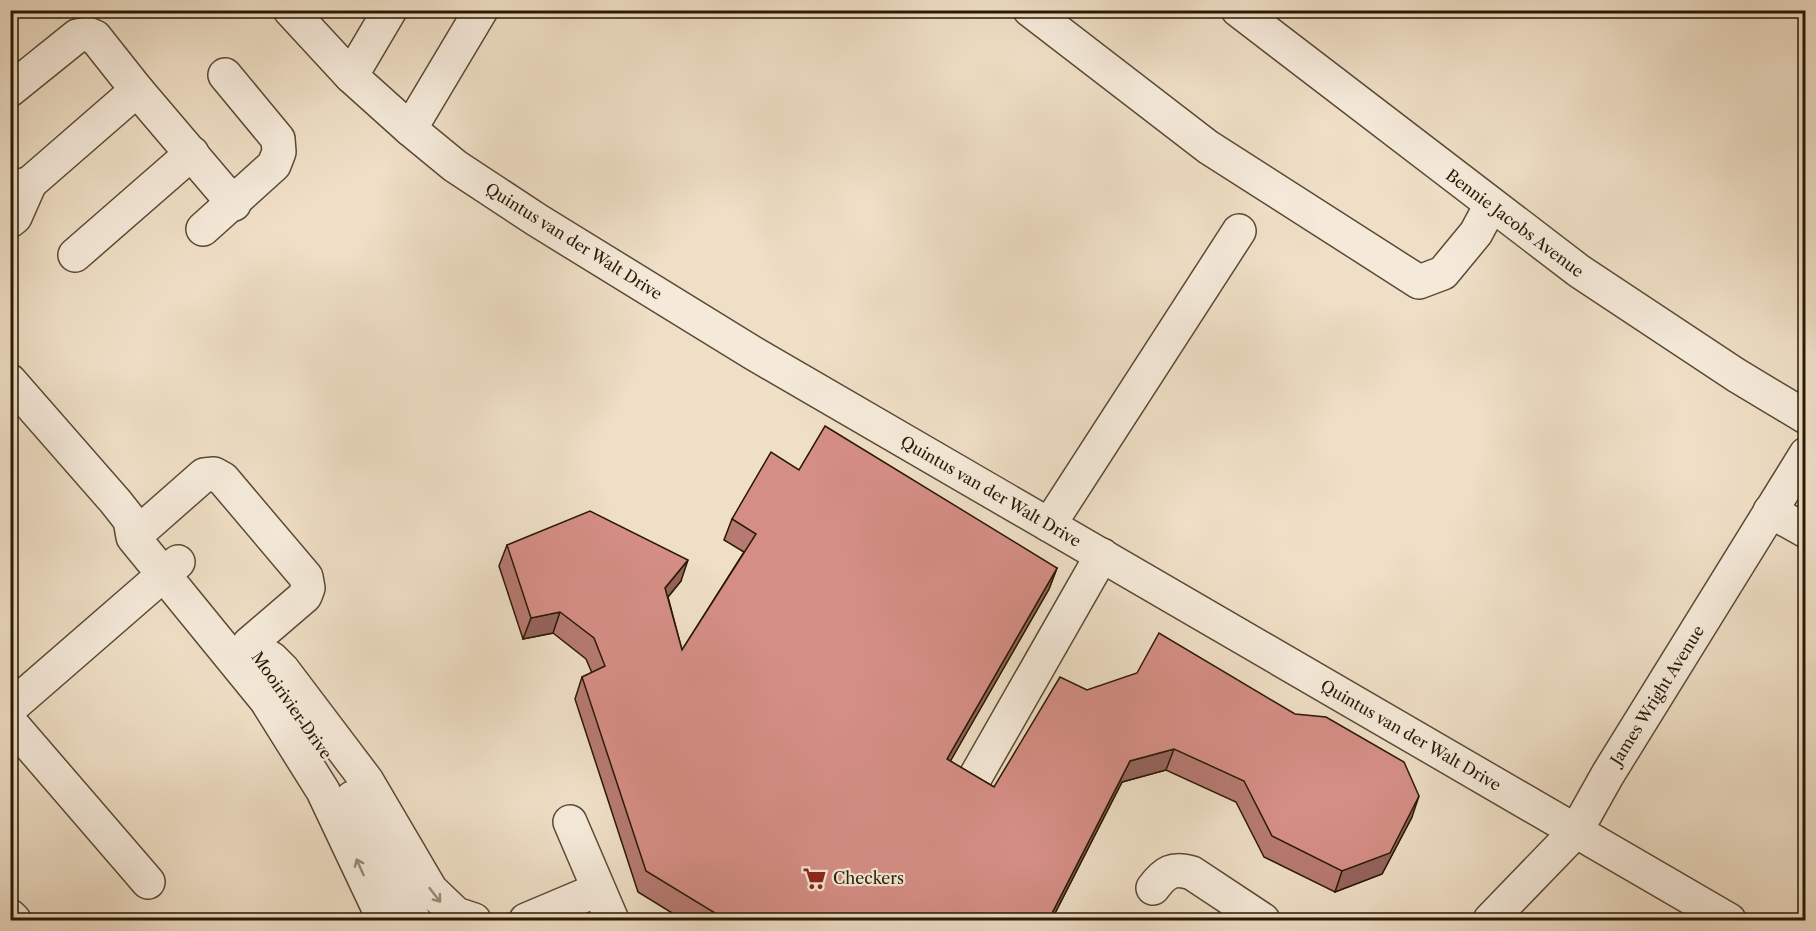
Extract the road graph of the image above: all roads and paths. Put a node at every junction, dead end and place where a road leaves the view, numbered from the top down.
1 (290, 10) edge
2 (390, 10) edge
3 (481, 10) edge
4 (1030, 10) edge
5 (1238, 10) edge
6 (225, 75) dead end
7 (351, 76) junction
8 (10, 90) edge
9 (137, 90) junction
10 (410, 129) junction
11 (192, 153) junction
12 (20, 186) edge
13 (234, 204) junction
14 (1491, 205) junction
15 (10, 221) edge
16 (204, 230) dead end
17 (1239, 231) dead end
18 (75, 255) dead end
19 (10, 381) edge
20 (1806, 417) edge
21 (1806, 454) edge
22 (1770, 511) junction
23 (138, 523) junction
24 (1049, 525) junction
25 (1806, 531) edge
26 (1102, 555) junction
27 (170, 568) junction
28 (250, 646) junction
29 (10, 708) edge
30 (10, 722) edge
31 (969, 788) edge
32 (570, 822) dead end
33 (1576, 831) junction
34 (148, 882) dead end
35 (1153, 888) dead end
36 (597, 890) junction
37 (10, 916) edge
38 (14, 921) edge
39 (384, 921) edge
40 (414, 921) edge
41 (474, 921) edge
42 (526, 921) edge
43 (612, 921) edge
44 (1263, 921) edge
45 (1490, 921) edge
46 (1729, 921) edge

1 - 7 street, Quintus van der Walt Drive
2 - 7 street
3 - 10 street
4 - 14 street
5 - 14 street, Bennie Jacobs Avenue
6 - 13 street
7 - 10 street, Quintus van der Walt Drive
8 - 9 street
9 - 11 street
9 - 12 street
10 - 24 street, Quintus van der Walt Drive
11 - 13 street
11 - 18 street
12 - 15 street
13 - 16 street
14 - 20 street, Bennie Jacobs Avenue
17 - 24 street
19 - 23 street, Mooirivier Drive
21 - 22 street, James Wright Avenue
22 - 25 street
22 - 33 street, James Wright Avenue
23 - 27 street, Mooirivier Drive
23 - 28 street
24 - 26 street, Quintus van der Walt Drive
26 - 31 street
26 - 33 street, Quintus van der Walt Drive
27 - 28 street, Mooirivier Drive
27 - 29 street
39 -> 27 street, Mooirivier Drive
28 - 40 street, Mooirivier Drive
28 -> 41 street
30 - 34 street
32 - 36 street
33 - 45 street, James Wright Avenue
33 - 46 street, Quintus van der Walt Drive
35 - 44 street
36 - 42 street
36 - 43 street
37 - 38 street

